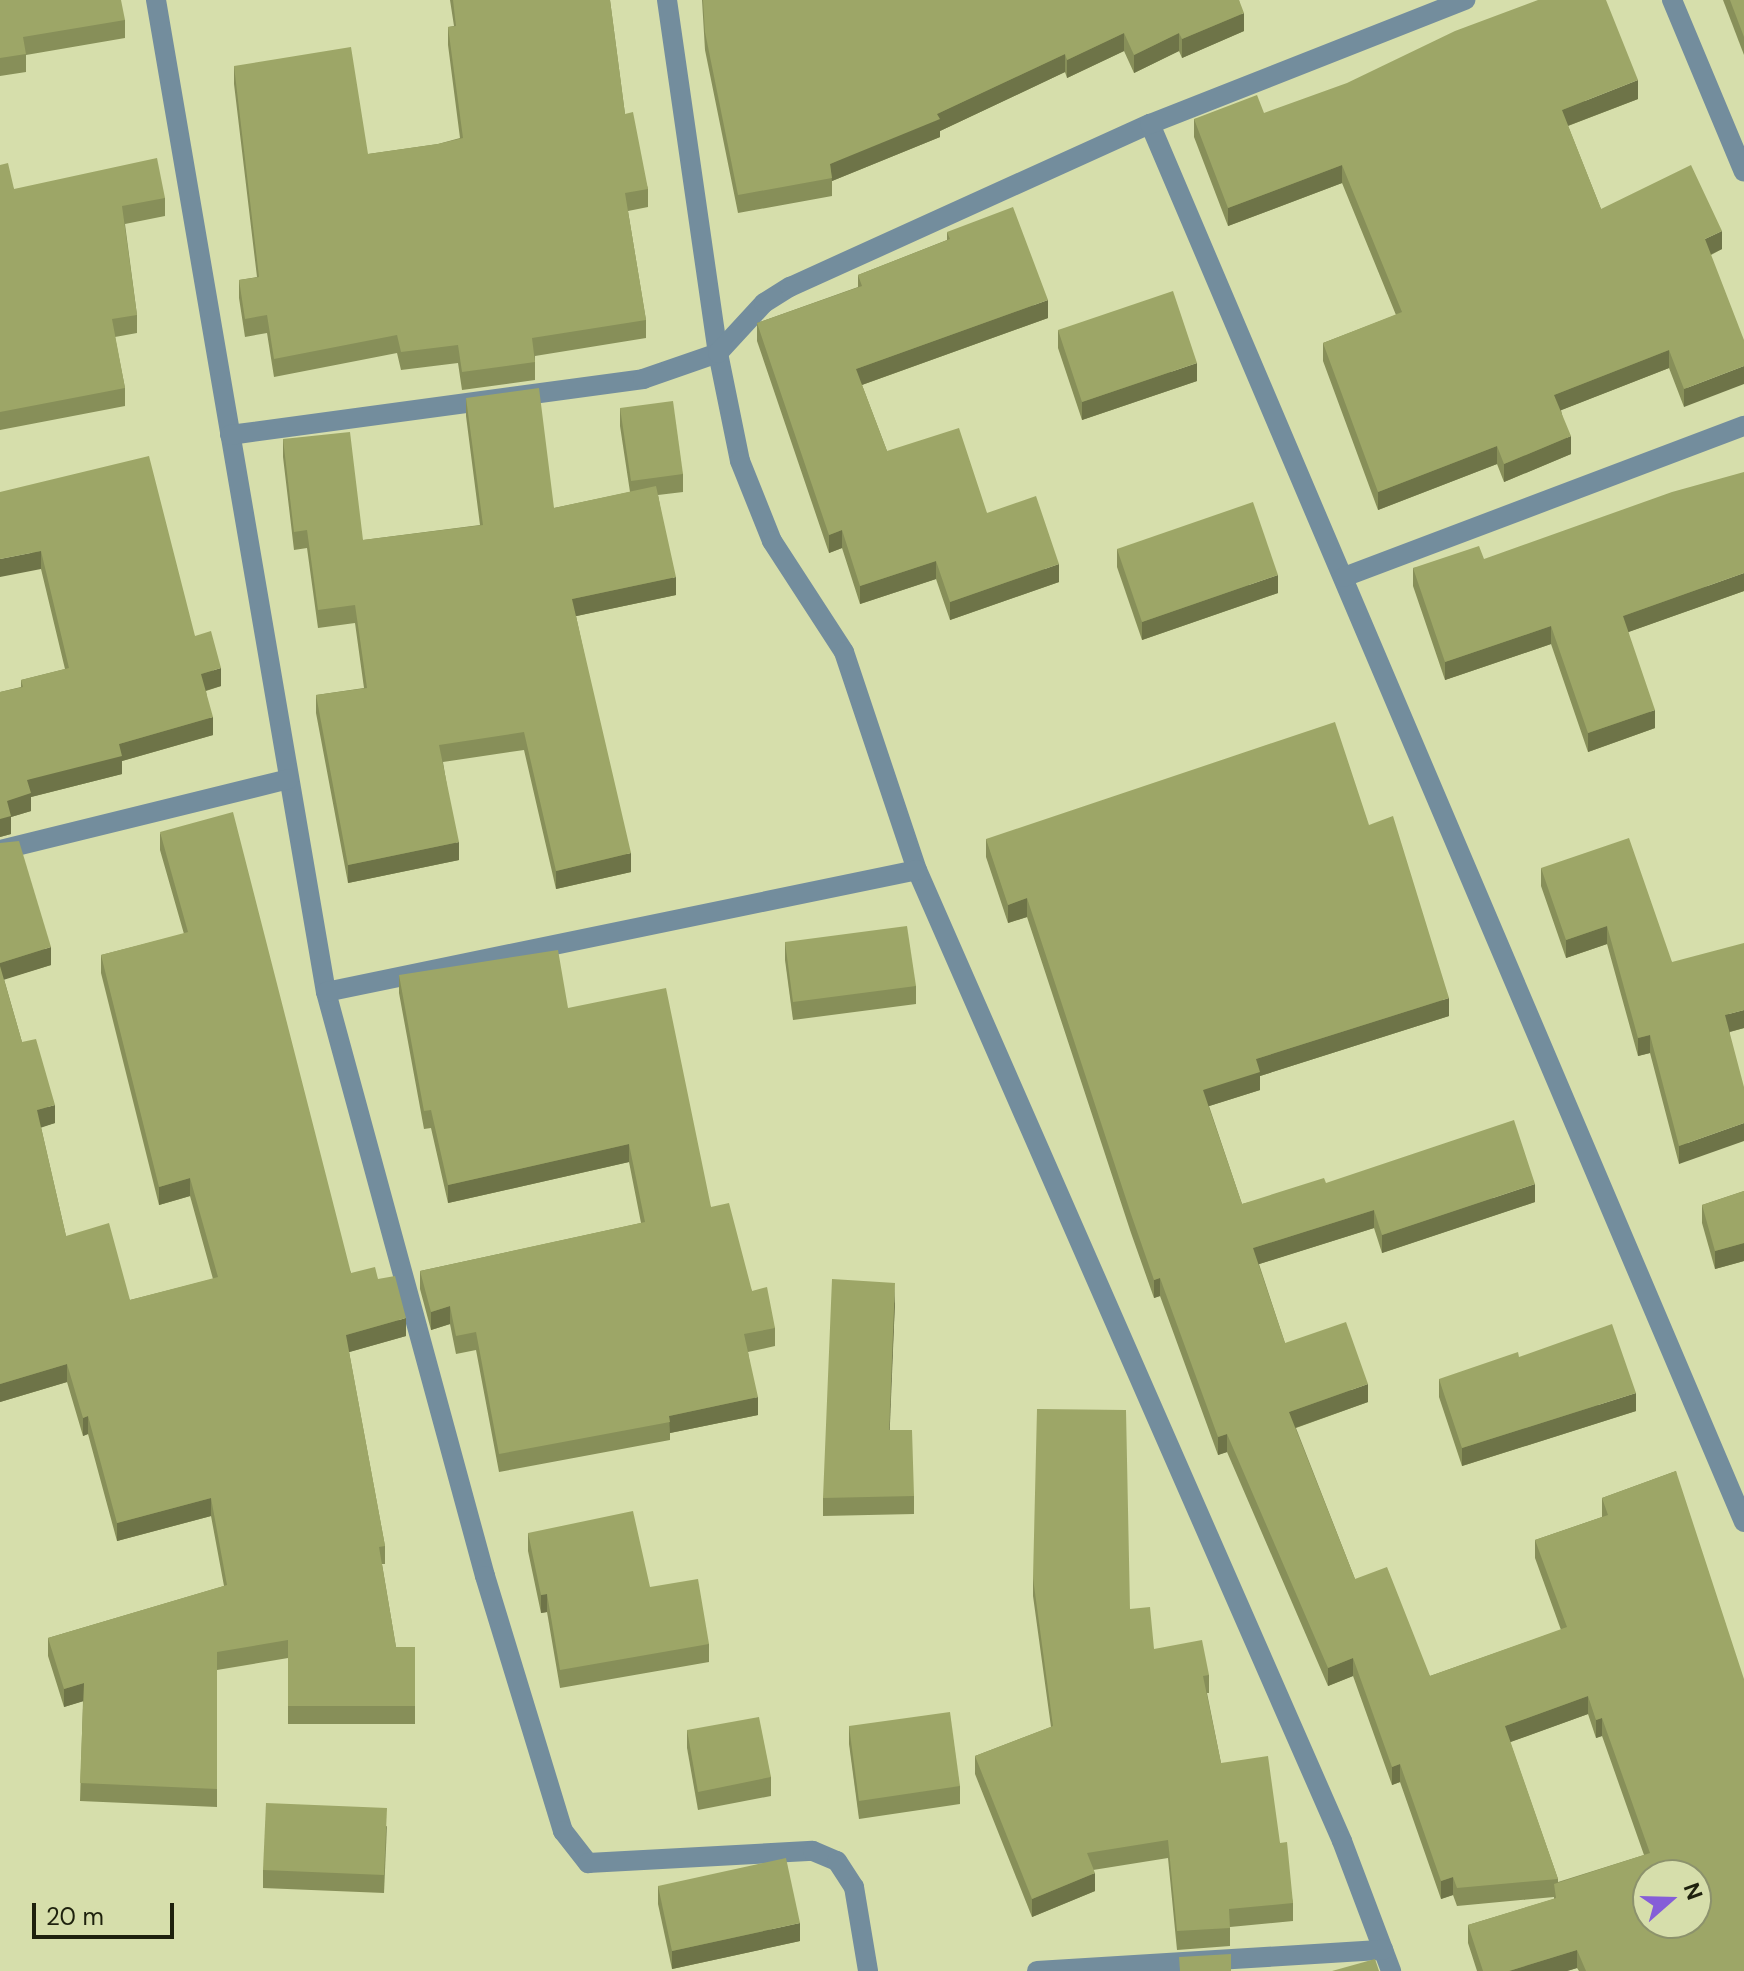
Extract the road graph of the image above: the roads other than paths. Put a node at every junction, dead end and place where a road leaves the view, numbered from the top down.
1 (156, 0) edge
2 (667, 0) edge
3 (1465, 0) edge
4 (1672, 0) edge
5 (1150, 124) junction
6 (1744, 172) edge
7 (718, 353) junction
8 (1744, 426) edge
9 (230, 435) junction
10 (1344, 577) junction
11 (288, 779) junction
12 (0, 850) edge
13 (917, 870) junction
14 (326, 992) junction
15 (1744, 1522) edge
16 (1383, 1950) junction
17 (868, 1971) edge
18 (1037, 1971) edge
19 (1391, 1971) edge

1 - 9 street
2 - 7 street
3 - 5 street
4 - 6 street
5 - 7 street
5 - 10 street
7 - 9 street
7 - 13 street
8 - 10 street
9 - 11 street
10 - 15 street
11 - 12 street
11 - 14 street
13 - 14 street
13 - 16 street
14 - 17 street
16 - 18 street
16 - 19 street

